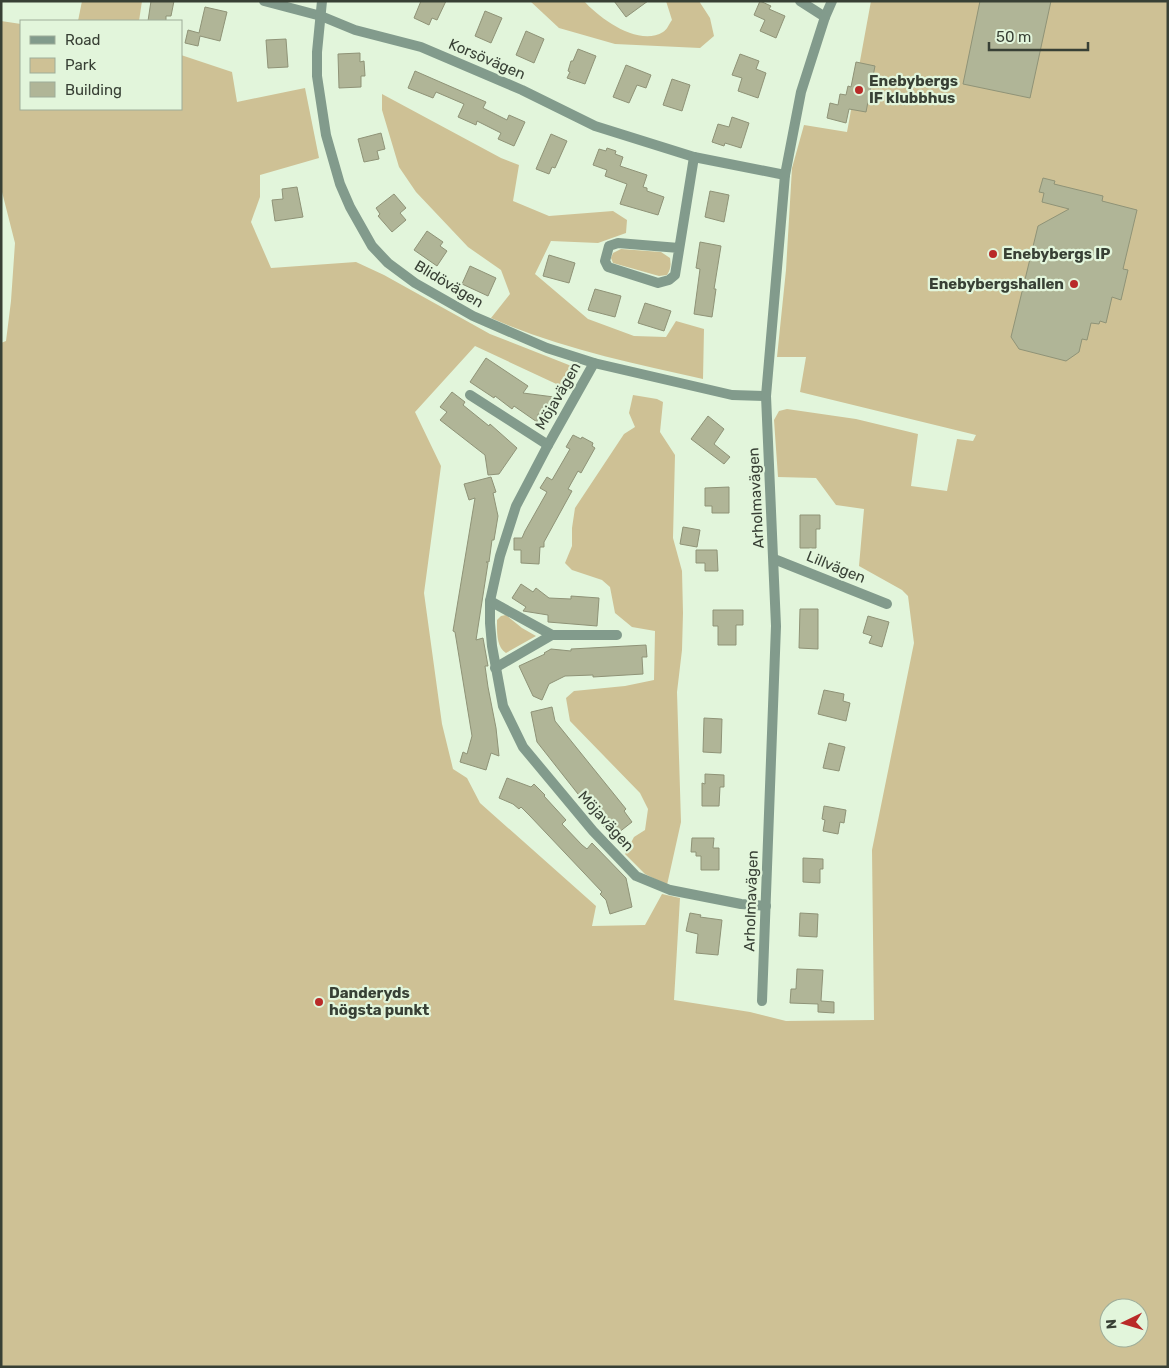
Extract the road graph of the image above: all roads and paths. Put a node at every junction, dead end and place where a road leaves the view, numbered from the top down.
1 (264, 1) edge
2 (322, 1) edge
3 (800, 1) edge
4 (832, 1) edge
5 (322, 16) junction
6 (825, 17) junction
7 (694, 157) junction
8 (785, 175) junction
9 (678, 248) junction
10 (594, 363) junction
11 (470, 395) dead end
12 (766, 396) junction
13 (548, 444) junction
14 (774, 558) junction
15 (490, 601) junction
16 (887, 604) dead end
17 (552, 634) junction
18 (617, 635) dead end
19 (495, 668) junction
20 (766, 906) junction
21 (762, 1000) dead end

1 - 5 street, Korsövägen
2 - 5 street, Blidövägen
3 - 6 street
4 - 6 street, Arholmavägen
5 - 7 street, Korsövägen
5 - 10 street, Blidövägen
6 - 8 street, Arholmavägen
7 - 8 street, Korsövägen
7 - 9 street
8 - 12 street, Arholmavägen
9 - 9 street
10 - 12 street, Blidövägen
10 - 13 street, Möjavägen
11 - 13 street, Möjavägen
12 - 14 street, Arholmavägen
13 - 15 street, Möjavägen
14 - 16 street, Lillvägen
14 - 20 street, Arholmavägen
15 - 17 street
15 - 19 street, Möjavägen
17 - 18 street
17 - 19 street
19 - 20 street, Möjavägen
20 - 21 street, Arholmavägen

